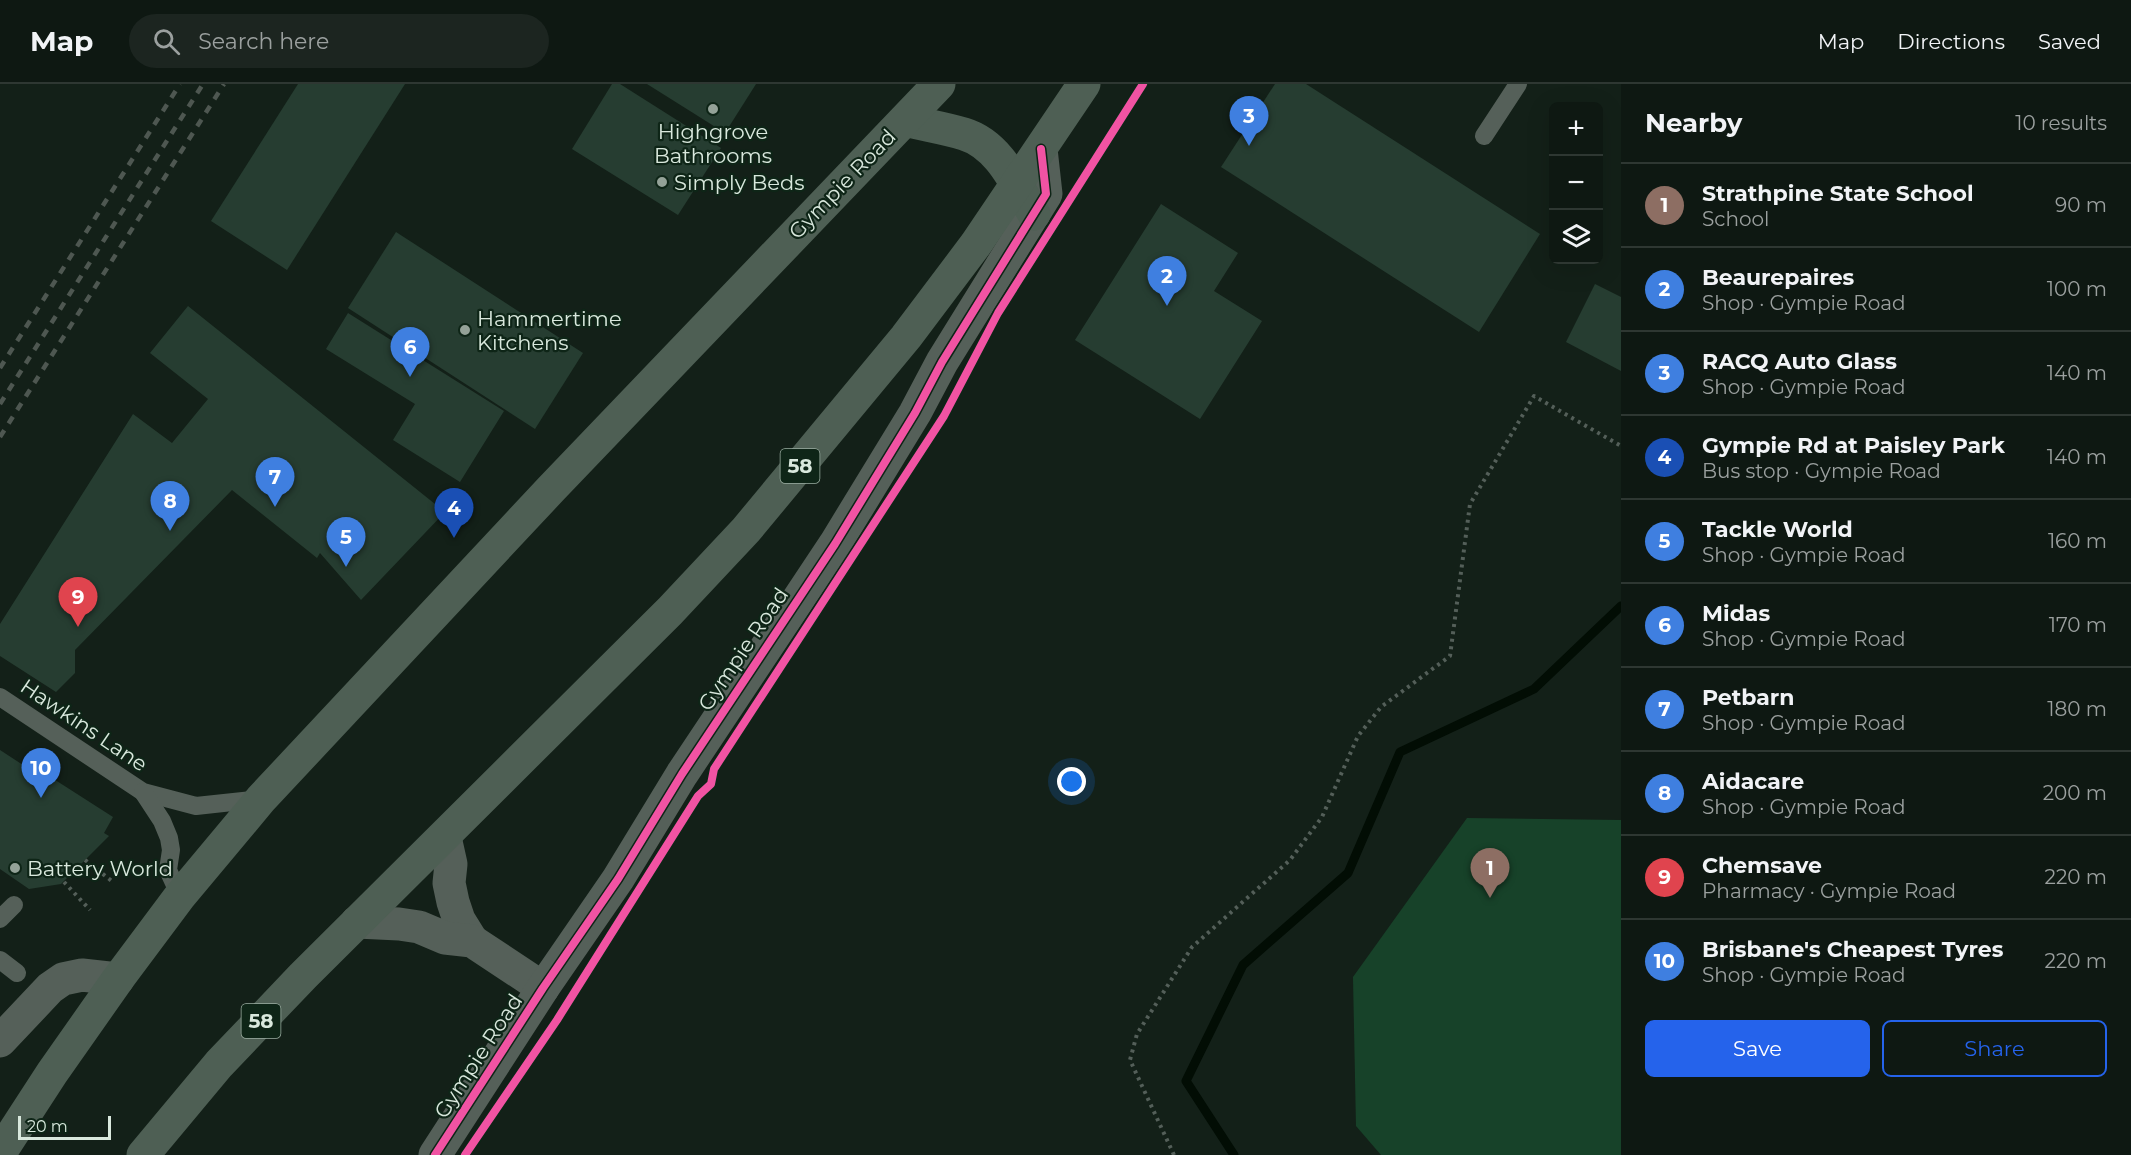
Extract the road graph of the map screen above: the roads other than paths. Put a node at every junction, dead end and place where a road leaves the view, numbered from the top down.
1 (939, 84) edge
2 (1084, 84) edge
3 (1518, 84) edge
4 (904, 120) junction
5 (1484, 136) dead end
6 (1041, 149) junction
7 (1016, 186) junction
8 (1034, 214) junction
9 (0, 697) edge
10 (143, 792) junction
11 (261, 799) junction
12 (445, 837) junction
13 (180, 896) junction
14 (14, 904) dead end
15 (0, 919) edge
16 (357, 922) junction
17 (471, 941) junction
18 (0, 960) edge
19 (17, 973) dead end
20 (118, 979) junction
21 (543, 988) junction
22 (0, 1041) edge
23 (0, 1153) edge
24 (143, 1155) edge
25 (435, 1155) edge

1 - 4 highway, Gympie Road
2 - 6 highway, 58
3 - 5 lane
4 - 7 highway
4 - 11 highway, Gympie Road
6 - 7 highway, 58
6 - 8 street, Gympie Road
7 - 8 highway
7 - 12 highway, 58
8 - 21 street, Gympie Road
9 - 10 lane, Hawkins Lane
10 - 11 lane, Hawkins Lane
10 - 13 lane, Hawkins Lane
11 - 13 highway, Gympie Road
12 - 16 highway, 58
12 - 17 street, Gympie Road
13 - 20 highway, Gympie Road
14 - 15 lane
16 - 17 street, Gympie Road
16 - 24 highway, 58
17 - 21 street, Gympie Road
18 - 19 lane
20 - 22 street
20 - 23 highway, Gympie Road
21 - 25 street, Gympie Road

